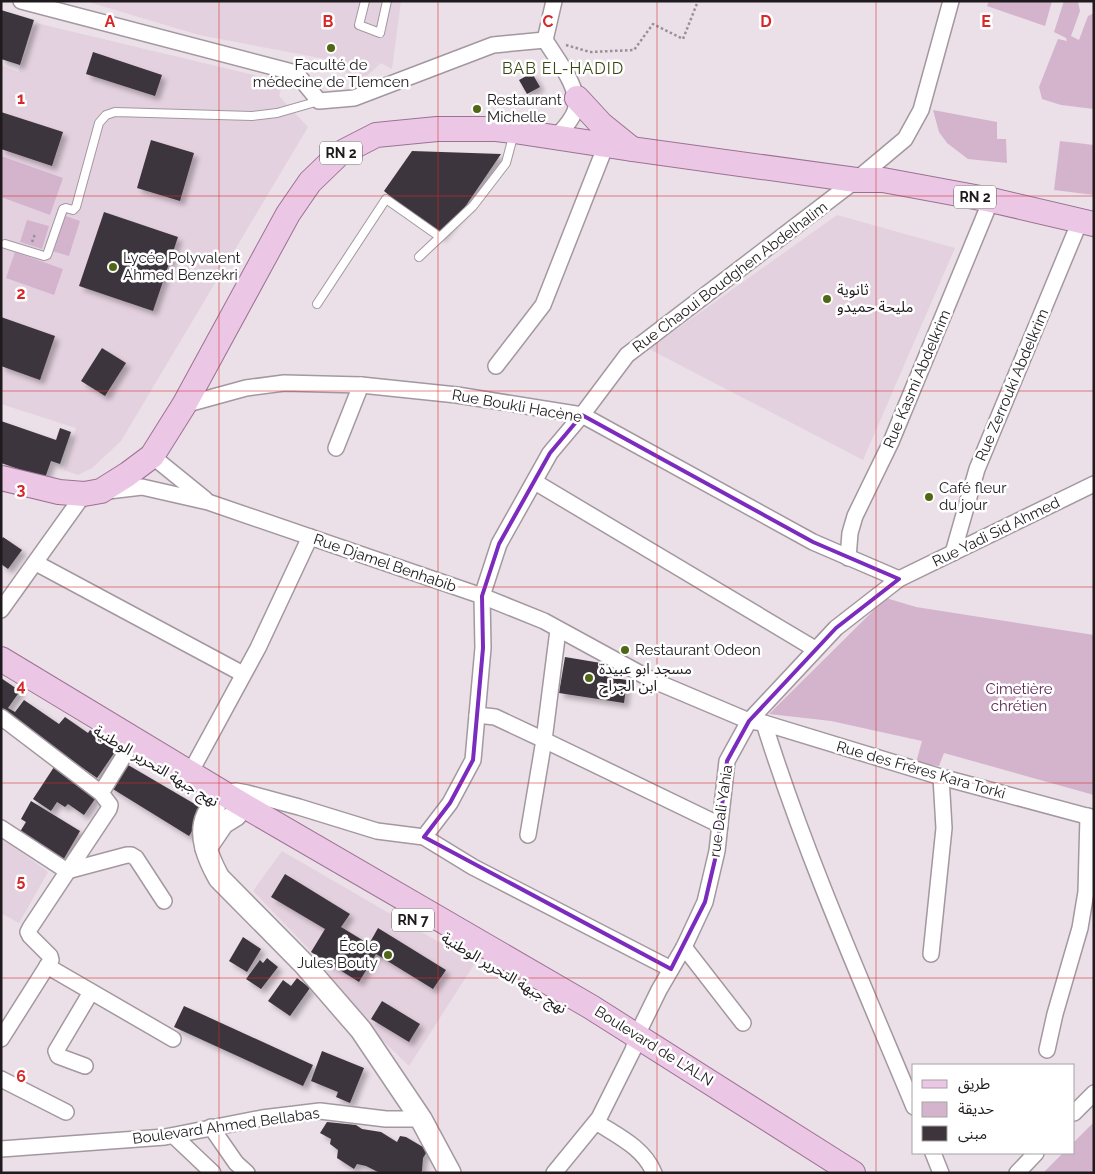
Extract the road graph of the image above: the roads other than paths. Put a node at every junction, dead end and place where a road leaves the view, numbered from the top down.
1 (22, 1) edge
2 (365, 1) edge
3 (387, 1) edge
4 (554, 1) edge
5 (952, 1) edge
6 (545, 40) junction
7 (577, 98) junction
8 (319, 101) junction
9 (514, 131) junction
10 (556, 137) junction
11 (606, 146) junction
12 (632, 150) junction
13 (856, 180) junction
14 (991, 200) junction
15 (1087, 223) edge
16 (440, 237) junction
17 (5, 244) dead end
18 (419, 257) dead end
19 (317, 304) dead end
20 (496, 366) dead end
21 (361, 385) junction
22 (184, 405) junction
23 (582, 415) junction
24 (336, 448) dead end
25 (152, 456) junction
26 (1, 478) edge
27 (535, 482) junction
28 (1094, 484) edge
29 (93, 492) junction
30 (208, 502) junction
31 (310, 537) junction
32 (953, 553) junction
33 (848, 558) junction
34 (36, 563) junction
35 (899, 579) junction
36 (482, 596) junction
37 (1, 610) edge
38 (558, 630) junction
39 (815, 649) junction
40 (1, 659) edge
41 (1, 669) edge
42 (243, 674) junction
43 (477, 714) junction
44 (1, 717) edge
45 (757, 722) junction
46 (544, 740) junction
47 (127, 751) junction
48 (190, 773) junction
49 (941, 777) junction
50 (101, 793) junction
51 (229, 804) junction
52 (298, 807) junction
53 (1091, 817) edge
54 (720, 825) junction
55 (1, 828) edge
56 (528, 836) dead end
57 (424, 837) junction
58 (67, 872) junction
59 (164, 901) dead end
60 (684, 947) junction
61 (931, 954) dead end
62 (47, 966) junction
63 (671, 969) junction
64 (91, 992) junction
65 (743, 1023) dead end
66 (1, 1039) edge
67 (174, 1040) dead end
68 (635, 1043) junction
69 (1047, 1050) dead end
70 (86, 1066) dead end
71 (1, 1079) edge
72 (1094, 1094) edge
73 (912, 1102) edge
74 (66, 1112) dead end
75 (1075, 1112) edge
76 (421, 1119) junction
77 (596, 1122) junction
78 (211, 1127) junction
79 (174, 1136) junction
80 (1, 1150) edge
81 (933, 1154) edge
82 (1035, 1154) edge
83 (213, 1173) edge
84 (248, 1173) edge
85 (450, 1173) edge
86 (554, 1173) edge
87 (654, 1173) edge
88 (824, 1173) edge
89 (853, 1173) edge
90 (941, 1173) edge
91 (1016, 1173) edge

1 - 8 street
2 - 3 lane
4 - 6 street
5 - 13 street, Rue Chaoui Boudghen Abdelhalim
6 - 7 street
6 - 8 street
7 - 10 street
7 - 12 main road
8 - 17 lane
9 - 10 main road, RN 2
9 - 16 lane
9 - 22 main road, RN 2
10 - 11 main road, RN 2
11 - 12 main road, RN 2
11 - 20 street
12 - 13 main road, RN 2
13 - 14 main road, RN 2
13 - 23 street, Rue Chaoui Boudghen Abdelhalim
14 - 15 main road, RN 2
14 - 33 street, Rue Kasmi Abdelkrim
15 - 32 street, Rue Zerrouki Abdelkrim
16 - 18 lane
16 - 19 lane
21 - 22 street, Rue Boukli Hacène
21 - 23 street, Rue Boukli Hacène
21 - 24 street
22 - 25 main road, RN 2
23 - 27 street, Rue Chaoui Boudghen Abdelhalim
23 - 33 street, Rue Boukli Hacène
25 - 29 main road, RN 2
25 - 30 street
26 - 29 main road
27 - 36 street, Rue Chaoui Boudghen Abdelhalim
27 - 39 street
28 - 32 street, Rue Yadi Sid Ahmed
29 - 30 street
29 - 34 street
30 - 31 street, Rue Djamel Benhabib
31 - 36 street, Rue Djamel Benhabib
31 - 42 street
32 - 35 street, Rue Yadi Sid Ahmed
33 - 35 street, Rue Boukli Hacène
34 - 37 street
34 - 42 street
35 - 39 street, rue Dali Yahia
36 - 38 street, Rue Djamel Benhabib
36 - 43 street, Rue Chaoui Boudghen Abdelhalim
38 - 45 street, Rue des Fréres Kara Torki
38 - 46 street
39 - 45 street, rue Dali Yahia
40 - 48 main road, نهج جبهة التحرير الوطنية / RN 7
41 - 47 main road, نهج جبهة التحرير الوطنية / RN 7
42 - 48 street
43 - 46 street
43 - 57 street, Rue Chaoui Boudghen Abdelhalim
44 - 50 street
45 - 49 street, Rue des Fréres Kara Torki
45 - 54 street, rue Dali Yahia
45 - 73 street
46 - 54 street
46 - 56 street
47 - 50 street
47 - 51 main road, نهج جبهة التحرير الوطنية / RN 7
48 - 51 main road, نهج جبهة التحرير الوطنية / RN 7
49 - 53 street, Rue des Fréres Kara Torki
49 - 61 street
50 - 58 street
51 - 52 street
51 - 52 street
51 - 68 main road, نهج جبهة التحرير الوطنية / RN 7
51 - 76 main road
52 - 57 street
53 - 69 street
54 - 60 street, rue Dali Yahia
55 - 58 street
57 - 63 street
58 - 59 street
58 - 62 street
60 - 63 street, rue Dali Yahia
60 - 65 street
62 - 64 street
62 - 66 street
63 - 68 street, rue Dali Yahia
64 - 67 street
64 - 70 street
68 - 77 street, rue Dali Yahia
68 - 88 main road, نهج جبهة التحرير الوطنية / RN 7
68 - 89 main road, Boulevard de L'ALN / RN 7
71 - 74 street
72 - 75 street
76 - 78 street, Boulevard Ahmed Bellabas
76 - 85 main road
77 - 86 street, rue Dali Yahia
77 - 87 street
78 - 79 street, Boulevard Ahmed Bellabas
78 - 84 street
79 - 80 street, Boulevard Ahmed Bellabas
79 - 83 street
81 - 90 street
82 - 91 street

